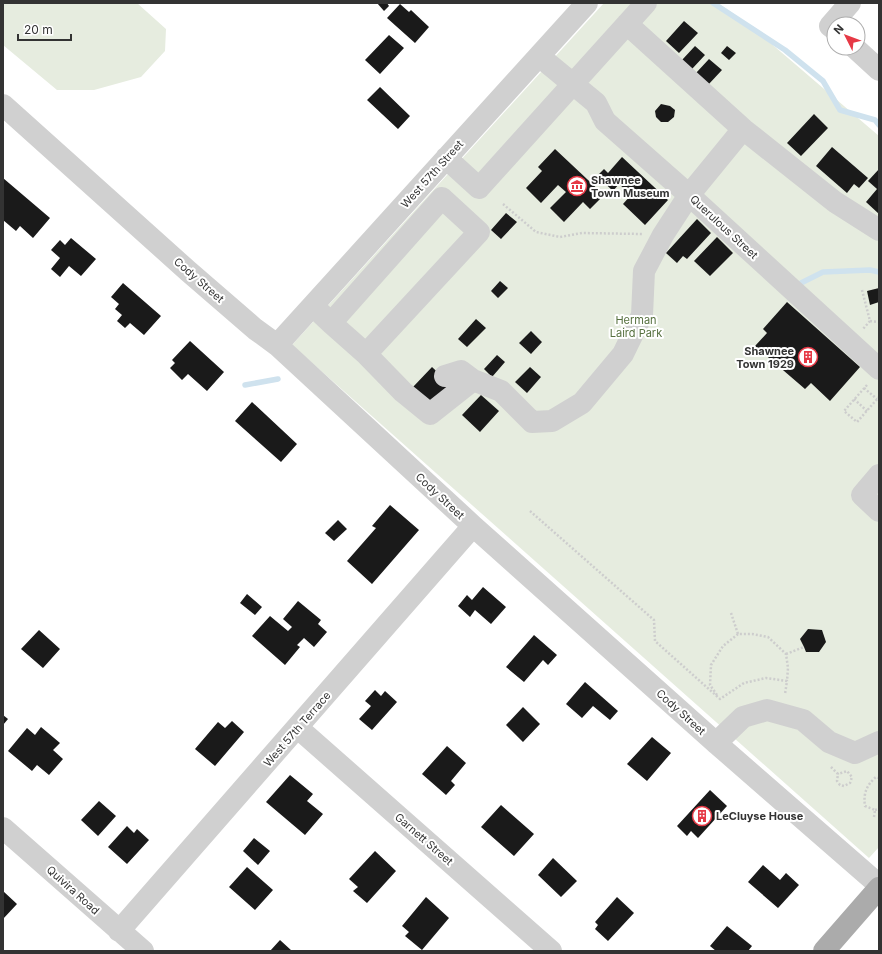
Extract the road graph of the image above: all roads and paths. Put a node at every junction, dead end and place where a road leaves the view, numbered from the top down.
1 (587, 3) edge
2 (646, 3) edge
3 (850, 3) edge
4 (839, 16) edge
5 (627, 24) junction
6 (539, 56) junction
7 (864, 56) edge
8 (879, 70) edge
9 (573, 84) junction
10 (3, 105) edge
11 (743, 130) junction
12 (446, 158) junction
13 (689, 194) junction
14 (503, 204) dead end
15 (879, 230) edge
16 (663, 235) junction
17 (862, 290) dead end
18 (313, 306) junction
19 (870, 321) junction
20 (879, 322) edge
21 (331, 323) junction
22 (851, 343) junction
23 (277, 345) junction
24 (366, 354) junction
25 (875, 375) edge
26 (445, 376) dead end
27 (473, 380) junction
28 (864, 388) junction
29 (878, 398) edge
30 (854, 399) junction
31 (867, 411) junction
32 (879, 476) edge
33 (530, 511) dead end
34 (879, 511) edge
35 (473, 526) junction
36 (731, 613) dead end
37 (738, 634) junction
38 (804, 647) dead end
39 (786, 654) junction
40 (787, 681) junction
41 (720, 699) junction
42 (783, 714) junction
43 (298, 728) junction
44 (879, 742) edge
45 (716, 743) junction
46 (831, 767) dead end
47 (838, 774) junction
48 (879, 778) edge
49 (879, 809) edge
50 (875, 810) junction
51 (874, 817) dead end
52 (3, 828) edge
53 (879, 885) edge
54 (879, 888) edge
55 (119, 931) junction
56 (143, 951) edge
57 (551, 951) edge
58 (824, 951) edge

1 - 6 street, West 57th Street
2 - 5 street
3 - 4 street
5 - 9 street
5 - 11 street
6 - 9 street, Querulous Street
6 - 12 street, West 57th Street
7 - 8 street
9 - 12 street
9 - 13 street, Querulous Street
10 - 23 street, Cody Street
11 - 13 street
11 - 15 street
12 - 18 street, West 57th Street
13 - 16 street
13 - 22 street, Querulous Street
14 - 16 path
16 - 27 street
17 - 19 path
18 - 21 street
18 - 23 street, West 57th Street
19 - 20 path
19 - 22 path
21 - 24 street
21 - 24 street
22 - 25 street, Querulous Street
23 - 35 street, Cody Street
24 - 27 street
25 - 28 path
26 - 27 street
28 - 29 path
28 - 30 path
29 - 31 path
30 - 31 path
30 - 31 path
32 - 34 street
33 - 41 path
35 - 43 street, West 57th Terrace
35 - 45 street, Cody Street
36 - 37 path
37 - 39 path
37 - 41 path
38 - 39 path
39 - 40 path
40 - 41 path
40 - 42 path
42 - 44 street
42 - 45 street
43 - 55 street, West 57th Terrace
43 - 57 street, Garnett Street
45 - 53 street, Cody Street
46 - 47 path
47 - 47 path
48 - 50 path
49 - 50 path
50 - 51 path
52 - 55 street, Quivira Road
54 - 58 main road
55 - 56 street, Quivira Road

